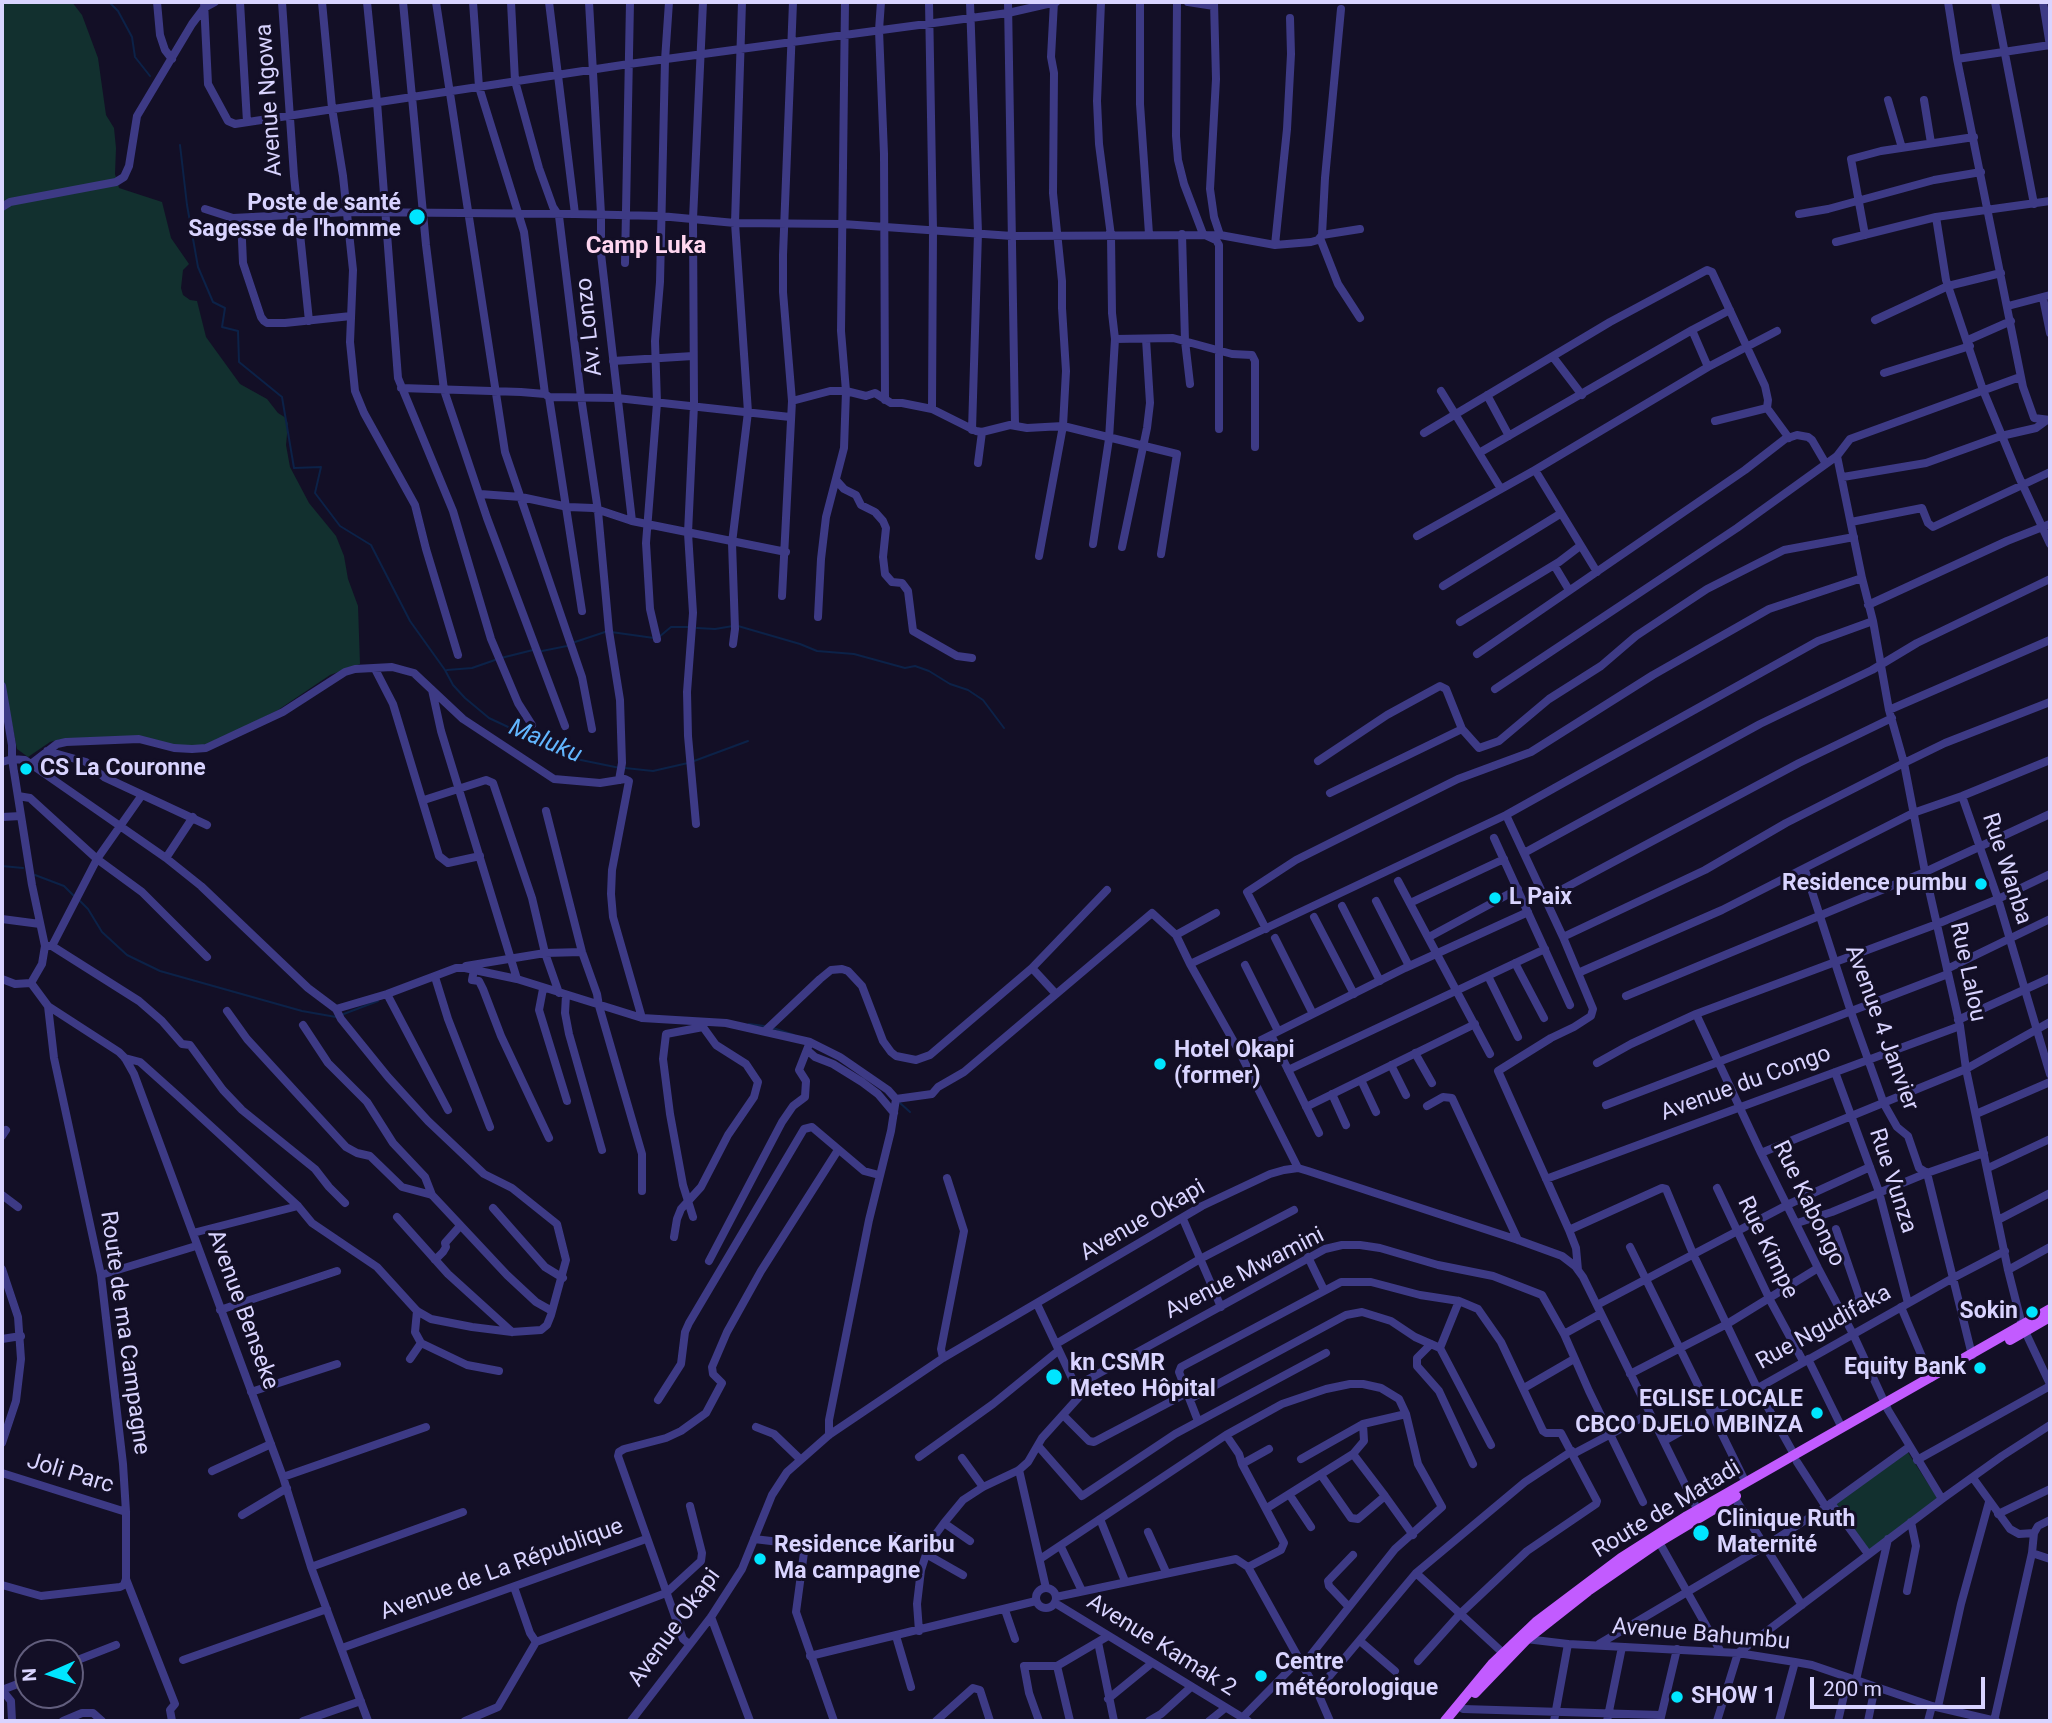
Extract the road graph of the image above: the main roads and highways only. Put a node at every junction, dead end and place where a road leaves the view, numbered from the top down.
1 (2050, 1309) edge
2 (2050, 1317) edge
3 (2023, 1328) junction
4 (1887, 1407) junction
5 (1831, 1438) junction
6 (1796, 1459) junction
7 (1699, 1514) junction
8 (1599, 1578) junction
9 (1524, 1638) junction
10 (1450, 1720) edge

1 - 3 main road, Route de Matadi
2 - 3 main road, Route de Matadi
3 - 4 main road, Route de Matadi
3 - 4 main road, Route de Matadi
4 - 5 main road, Route de Matadi
4 - 5 main road, Route de Matadi
5 - 6 main road, Route de Matadi
6 - 7 main road, Route de Matadi
6 - 7 main road, Route de Matadi
7 - 8 main road, Route de Matadi
7 - 8 main road, Route de Matadi
8 - 9 main road, Route de Matadi
9 - 10 main road, Route de Matadi
9 - 10 main road, Route de Matadi

